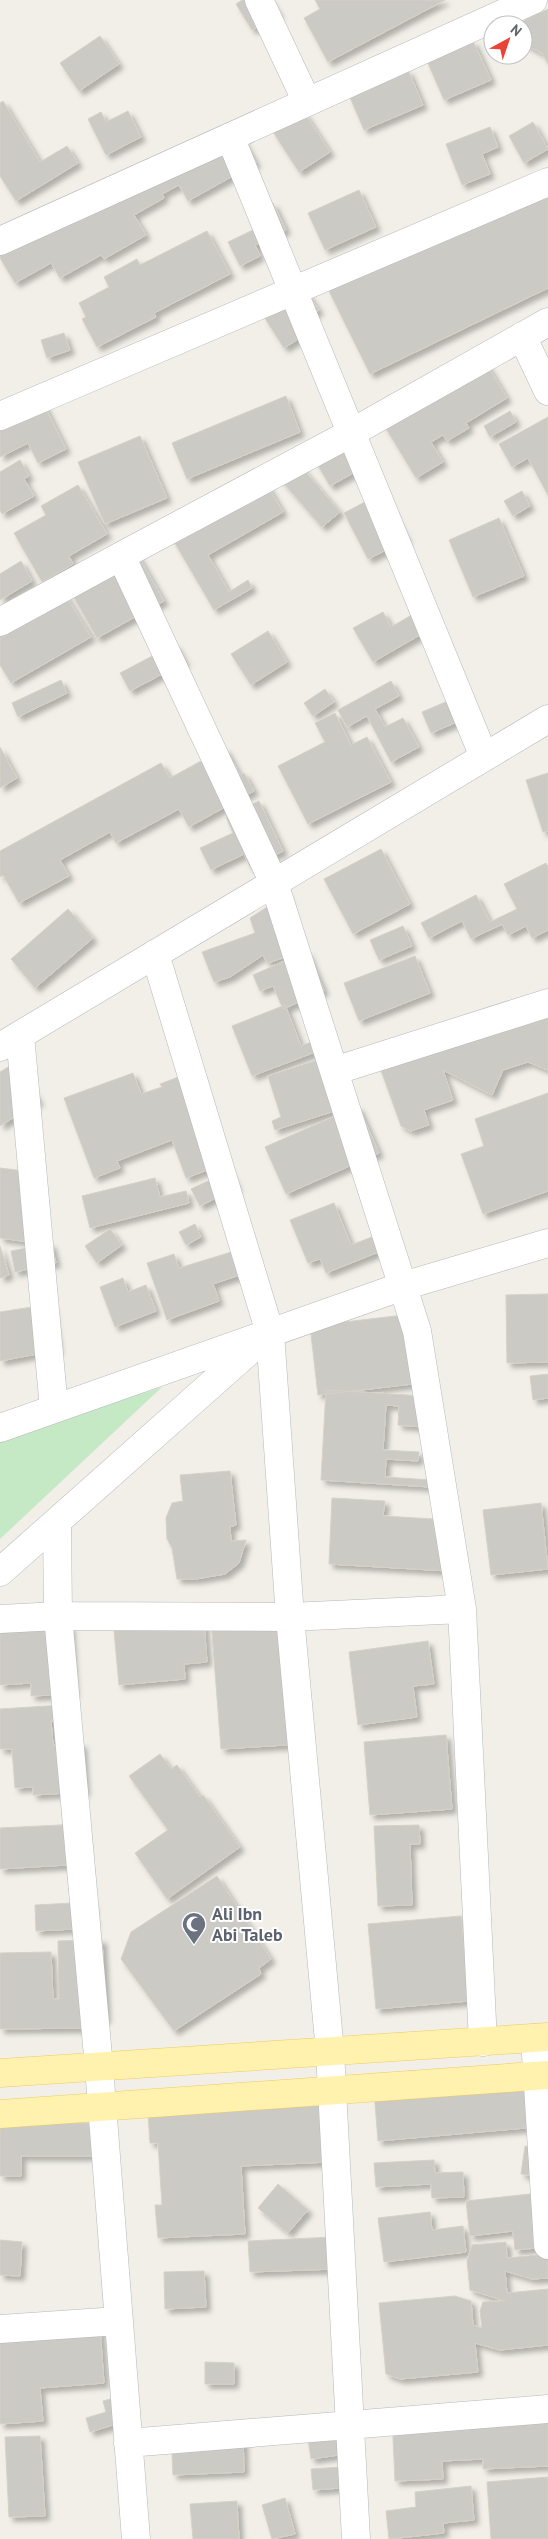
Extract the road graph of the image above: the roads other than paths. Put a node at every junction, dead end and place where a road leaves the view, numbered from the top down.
1 (259, 0) edge
2 (533, 0) edge
3 (307, 102) junction
4 (230, 137) junction
5 (548, 182) edge
6 (0, 241) edge
7 (293, 291) junction
8 (548, 322) edge
9 (522, 336) junction
10 (548, 391) edge
11 (0, 416) edge
12 (351, 433) junction
13 (121, 556) junction
14 (0, 622) edge
15 (548, 719) edge
16 (484, 757) junction
17 (274, 882) junction
18 (155, 954) junction
19 (548, 1003) edge
20 (10, 1041) edge
21 (334, 1070) junction
22 (548, 1244) edge
23 (403, 1286) junction
24 (270, 1333) junction
25 (54, 1409) junction
26 (0, 1428) edge
27 (57, 1522) junction
28 (0, 1572) edge
29 (462, 1609) junction
30 (58, 1616) junction
31 (290, 1617) junction
32 (0, 1619) edge
33 (542, 2038) edge
34 (483, 2042) junction
35 (330, 2052) junction
36 (99, 2067) junction
37 (0, 2073) edge
38 (542, 2075) edge
39 (332, 2090) junction
40 (100, 2107) junction
41 (0, 2114) edge
42 (548, 2245) edge
43 (118, 2321) junction
44 (0, 2329) edge
45 (548, 2409) edge
46 (350, 2425) junction
47 (128, 2443) junction
48 (136, 2539) edge
49 (356, 2539) edge

1 - 3 street
2 - 3 street
3 - 4 street
4 - 6 street
4 - 7 street
5 - 7 street
7 - 11 street
7 - 12 street
8 - 9 street
9 - 10 street
9 - 12 street
12 - 13 street
12 - 16 street
13 - 14 street
13 - 17 street
15 - 16 street
16 - 17 street
17 - 18 street
17 - 21 street
18 - 20 street
18 - 24 street
19 - 21 street
20 - 25 street
21 - 23 street
22 - 23 street
23 - 24 street
23 - 29 street
24 - 25 street
24 - 27 street
24 - 31 street
25 - 26 street
27 - 28 street
27 - 30 street
29 - 31 street
29 - 34 street
30 - 31 street
30 - 32 street
30 - 36 street
31 - 35 street
33 - 34 main road
33 - 38 street
34 - 35 main road
35 - 36 main road
35 - 39 street
36 - 37 main road
36 - 40 street
38 - 39 main road
38 - 42 street
39 - 40 main road
39 - 46 street
40 - 41 main road
40 - 43 street
43 - 44 street
43 - 47 street
45 - 46 street
46 - 47 street
46 - 49 street
47 - 48 street

